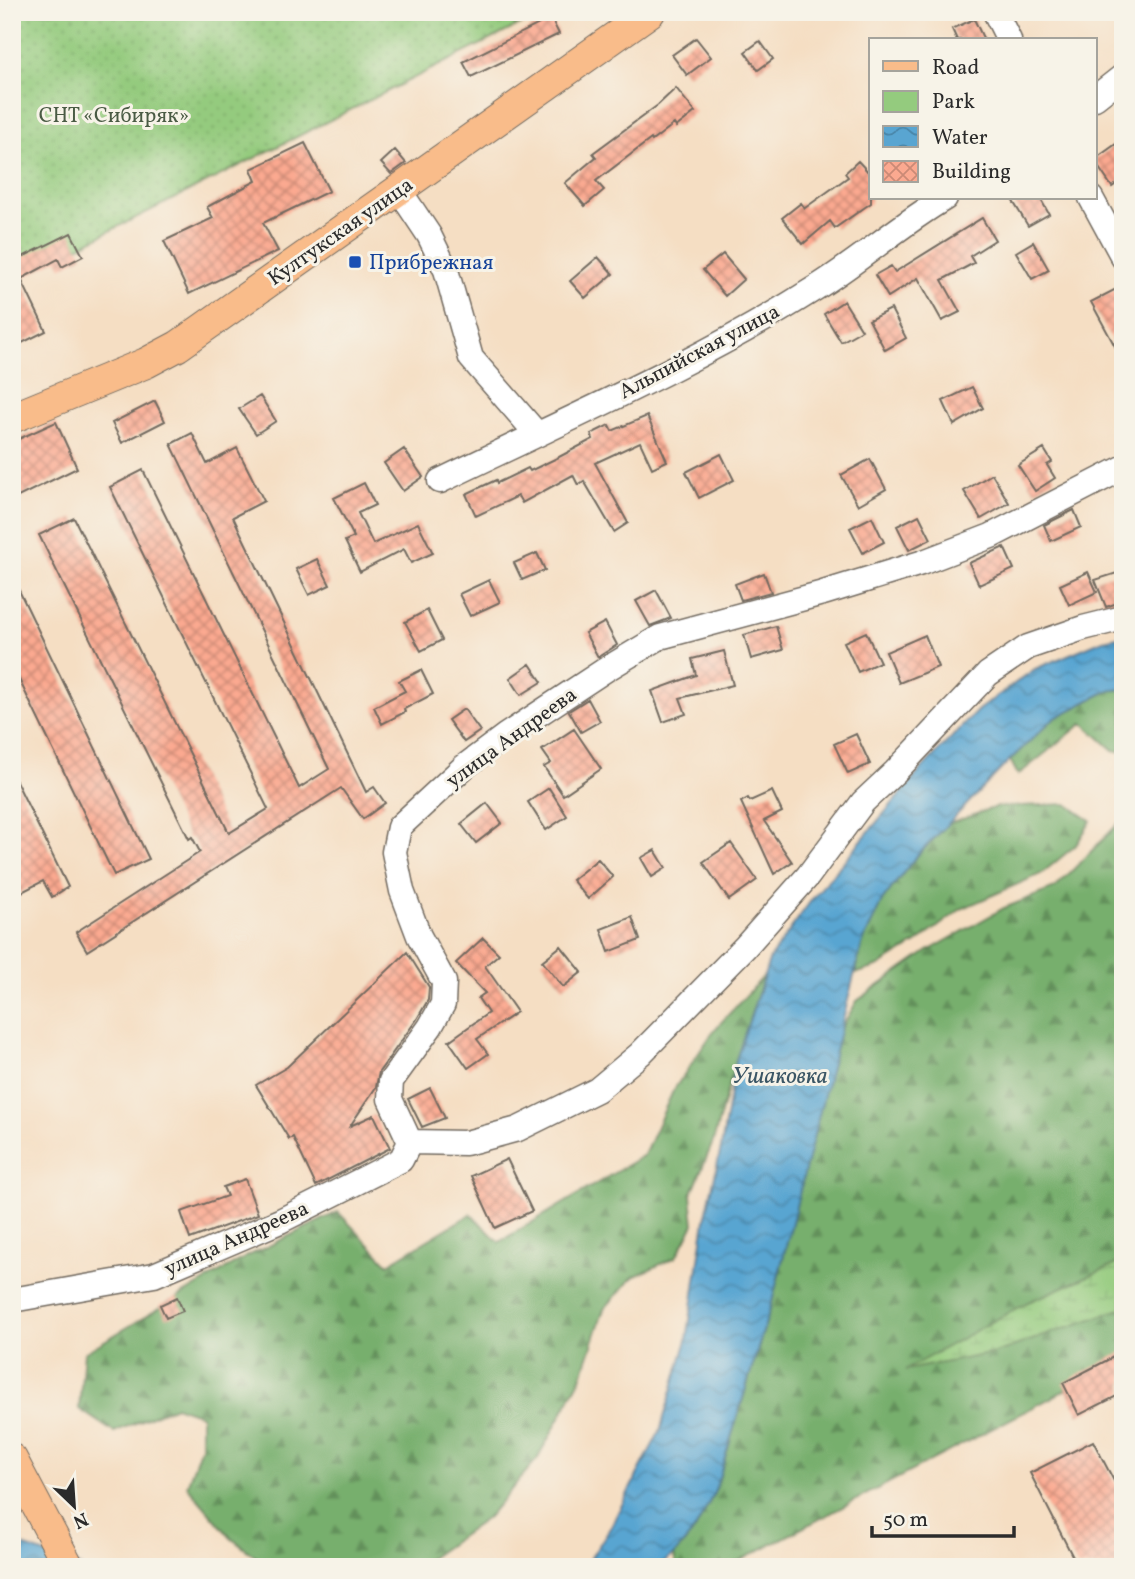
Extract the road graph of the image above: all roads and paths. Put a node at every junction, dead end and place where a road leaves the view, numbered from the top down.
1 (995, 12) edge
2 (637, 16) edge
3 (1008, 38) edge
4 (1123, 76) edge
5 (1096, 97) edge
6 (399, 190) junction
7 (941, 200) edge
8 (1092, 200) edge
9 (1123, 257) edge
10 (12, 418) edge
11 (537, 434) junction
12 (1123, 468) edge
13 (440, 481) dead end
14 (1123, 618) edge
15 (410, 1142) junction
16 (12, 1300) edge
17 (12, 1459) edge
18 (69, 1567) edge

1 - 3 street
2 - 6 main road, Култукская улица
4 - 5 street
6 - 10 main road, Култукская улица
6 - 11 street
7 - 11 street, Альпийская улица
8 - 9 street
11 - 13 street, Альпийская улица
12 - 15 street, улица Андреева
14 - 15 street
15 - 16 street, улица Андреева
17 - 18 main road

